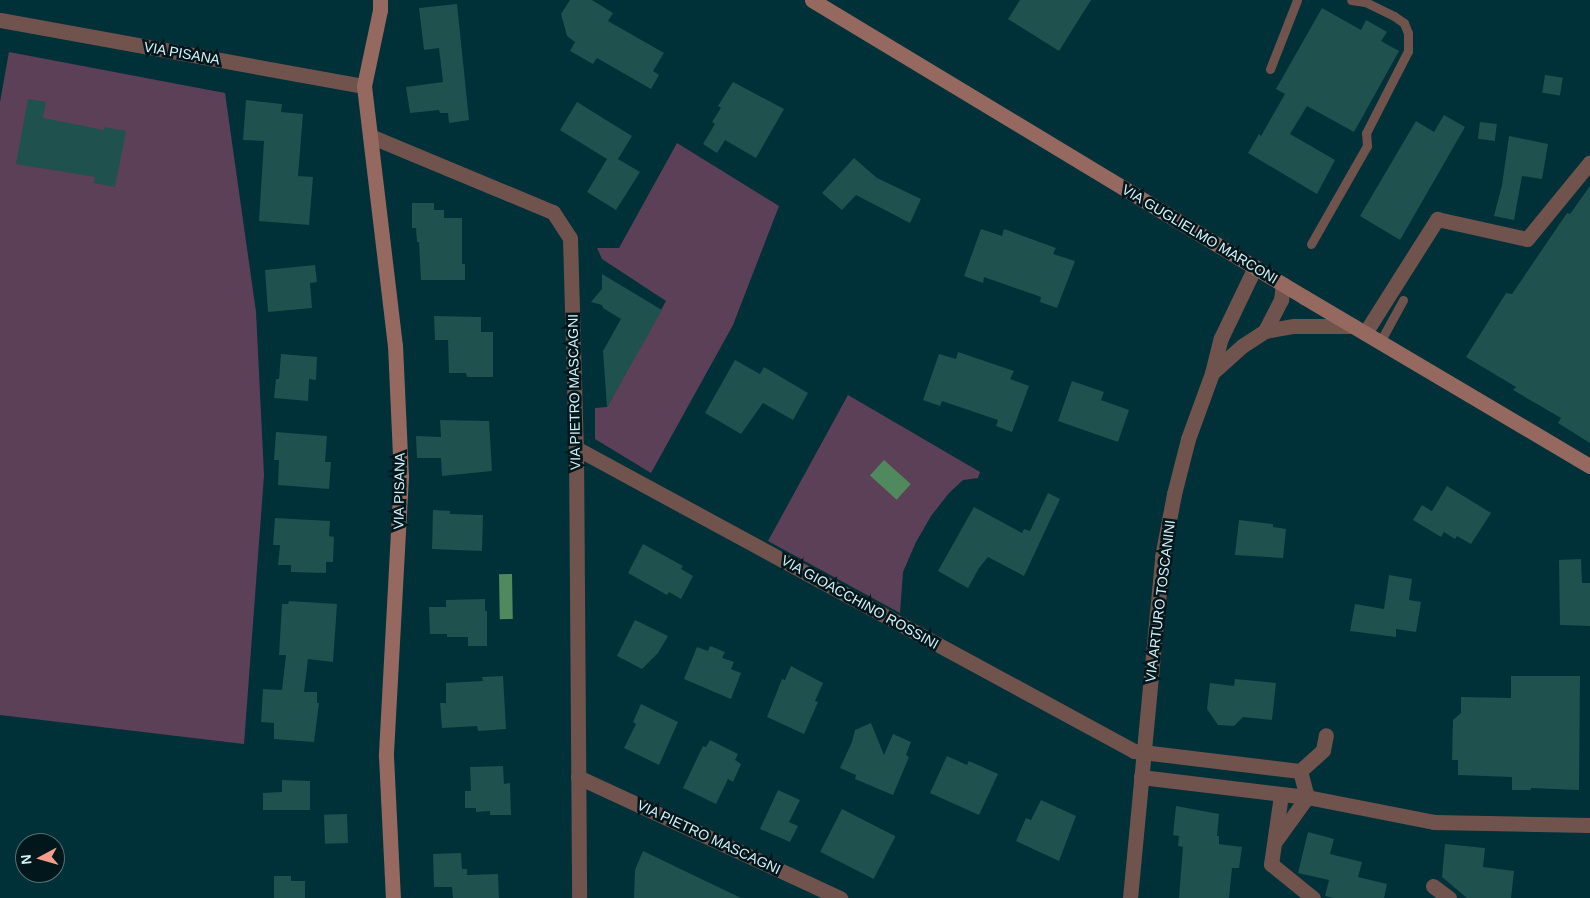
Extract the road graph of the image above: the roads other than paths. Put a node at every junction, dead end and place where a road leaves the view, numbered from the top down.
1 (380, 0) edge
2 (812, 0) edge
3 (1297, 0) edge
4 (1351, 0) edge
5 (0, 20) edge
6 (1270, 69) dead end
7 (364, 86) junction
8 (370, 136) junction
9 (1590, 162) edge
10 (1311, 244) dead end
11 (1255, 267) junction
12 (1283, 284) junction
13 (1403, 300) dead end
14 (1359, 330) junction
15 (1264, 331) junction
16 (1380, 342) junction
17 (1212, 373) junction
18 (576, 448) junction
19 (1590, 466) edge
20 (1326, 735) dead end
21 (1144, 752) junction
22 (1300, 771) junction
23 (578, 776) junction
24 (1141, 777) junction
25 (1281, 795) junction
26 (1307, 797) junction
27 (1590, 825) edge
28 (1274, 844) junction
29 (1433, 886) dead end
30 (392, 898) edge
31 (580, 898) edge
32 (840, 898) edge
33 (1130, 898) edge
34 (1313, 898) edge
35 (1449, 898) edge

1 - 7 street, VIA PISANA
2 - 11 street, VIA GUGLIELMO MARCONI
3 - 6 lane
4 - 10 lane
5 - 7 street, VIA PISANA
7 - 8 street, VIA PISANA
8 - 18 street, VIA PIETRO MASCAGNI
8 - 30 street, VIA PISANA
9 - 14 street
11 - 12 street, VIA GUGLIELMO MARCONI
11 - 17 street
12 - 14 street, VIA GUGLIELMO MARCONI
12 - 15 street, VIA ARTURO TOSCANINI
13 - 16 lane
14 - 15 street, VIA ARTURO TOSCANINI
14 - 16 street, VIA GUGLIELMO MARCONI
15 - 17 street, VIA ARTURO TOSCANINI
16 - 19 street, VIA GUGLIELMO MARCONI
17 - 21 street, VIA ARTURO TOSCANINI
18 - 21 street, VIA GIOACCHINO ROSSINI
18 - 23 street, VIA PIETRO MASCAGNI
20 - 22 street
21 - 22 street
21 - 24 street, VIA ARTURO TOSCANINI
22 - 26 street
23 - 31 street, VIA PIETRO MASCAGNI
23 - 32 street, VIA PIETRO MASCAGNI
24 - 25 street
24 - 33 street, VIA ARTURO TOSCANINI
25 - 26 street
25 - 28 street
26 - 27 street
26 - 28 street
28 - 34 street
29 - 35 street

